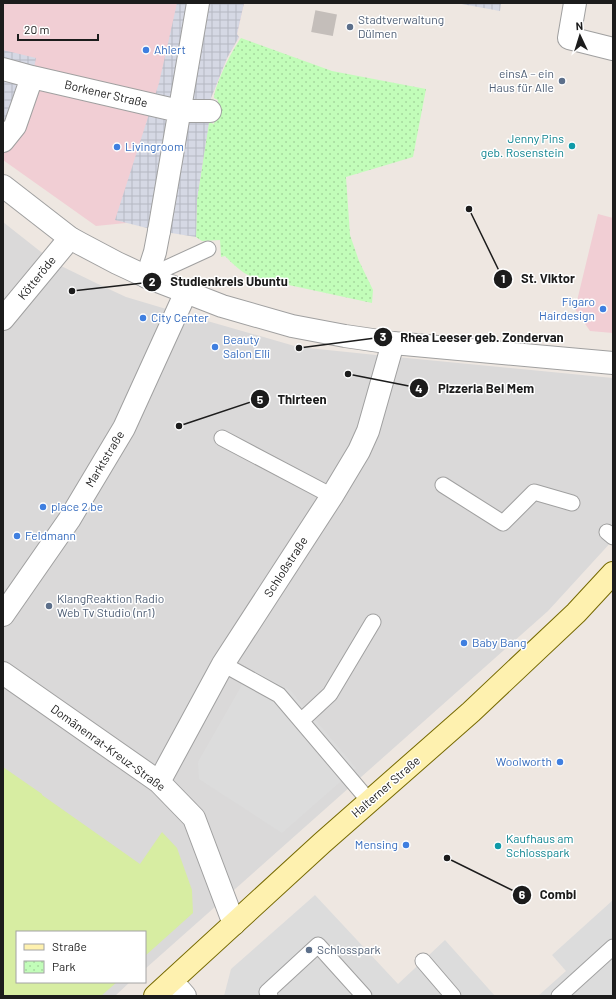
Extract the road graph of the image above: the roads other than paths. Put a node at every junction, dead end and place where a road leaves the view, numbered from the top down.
1 (198, 3) edge
2 (568, 10) edge
3 (613, 49) edge
4 (3, 69) edge
5 (32, 77) junction
6 (210, 111) dead end
7 (179, 112) junction
8 (3, 141) edge
9 (3, 186) edge
10 (70, 238) junction
11 (208, 248) dead end
12 (147, 277) junction
13 (186, 292) junction
14 (3, 319) edge
15 (393, 343) junction
16 (613, 363) edge
17 (222, 438) dead end
18 (443, 485) dead end
19 (332, 496) junction
20 (572, 503) dead end
21 (613, 573) edge
22 (3, 615) edge
23 (374, 622) dead end
24 (223, 664) junction
25 (3, 673) edge
26 (301, 721) junction
27 (159, 782) junction
28 (370, 802) junction
29 (234, 924) junction
30 (613, 947) edge
31 (423, 961) dead end
32 (178, 988) edge
33 (155, 996) edge
34 (270, 996) edge
35 (364, 996) edge
36 (453, 996) edge
37 (559, 996) edge

1 - 7 street
2 - 3 street
4 - 5 street, Borkener Straße
5 - 7 street, Borkener Straße
5 - 8 street
6 - 7 street, Borkener Straße
7 - 12 street
9 - 10 street
10 - 12 street
10 - 14 street, Kötteröde
11 - 12 lane
12 - 13 street
13 - 15 street
13 - 22 street, Marktstraße
15 - 16 street
15 - 19 street, Schloßstraße
17 - 19 lane
18 - 20 lane
19 - 24 street, Schloßstraße
21 - 28 main road, Halterner Straße
23 - 26 lane
24 - 26 lane
24 - 27 street, Schloßstraße
25 - 27 street, Domänenrat-Kreuz-Straße
26 - 28 lane
27 - 29 street, Domänenrat-Kreuz-Straße
28 - 29 main road, Halterner Straße
29 - 32 main road, Halterner Straße
30 - 37 lane
31 - 36 lane
32 - 33 main road, Halterner Straße
34 - 35 lane

